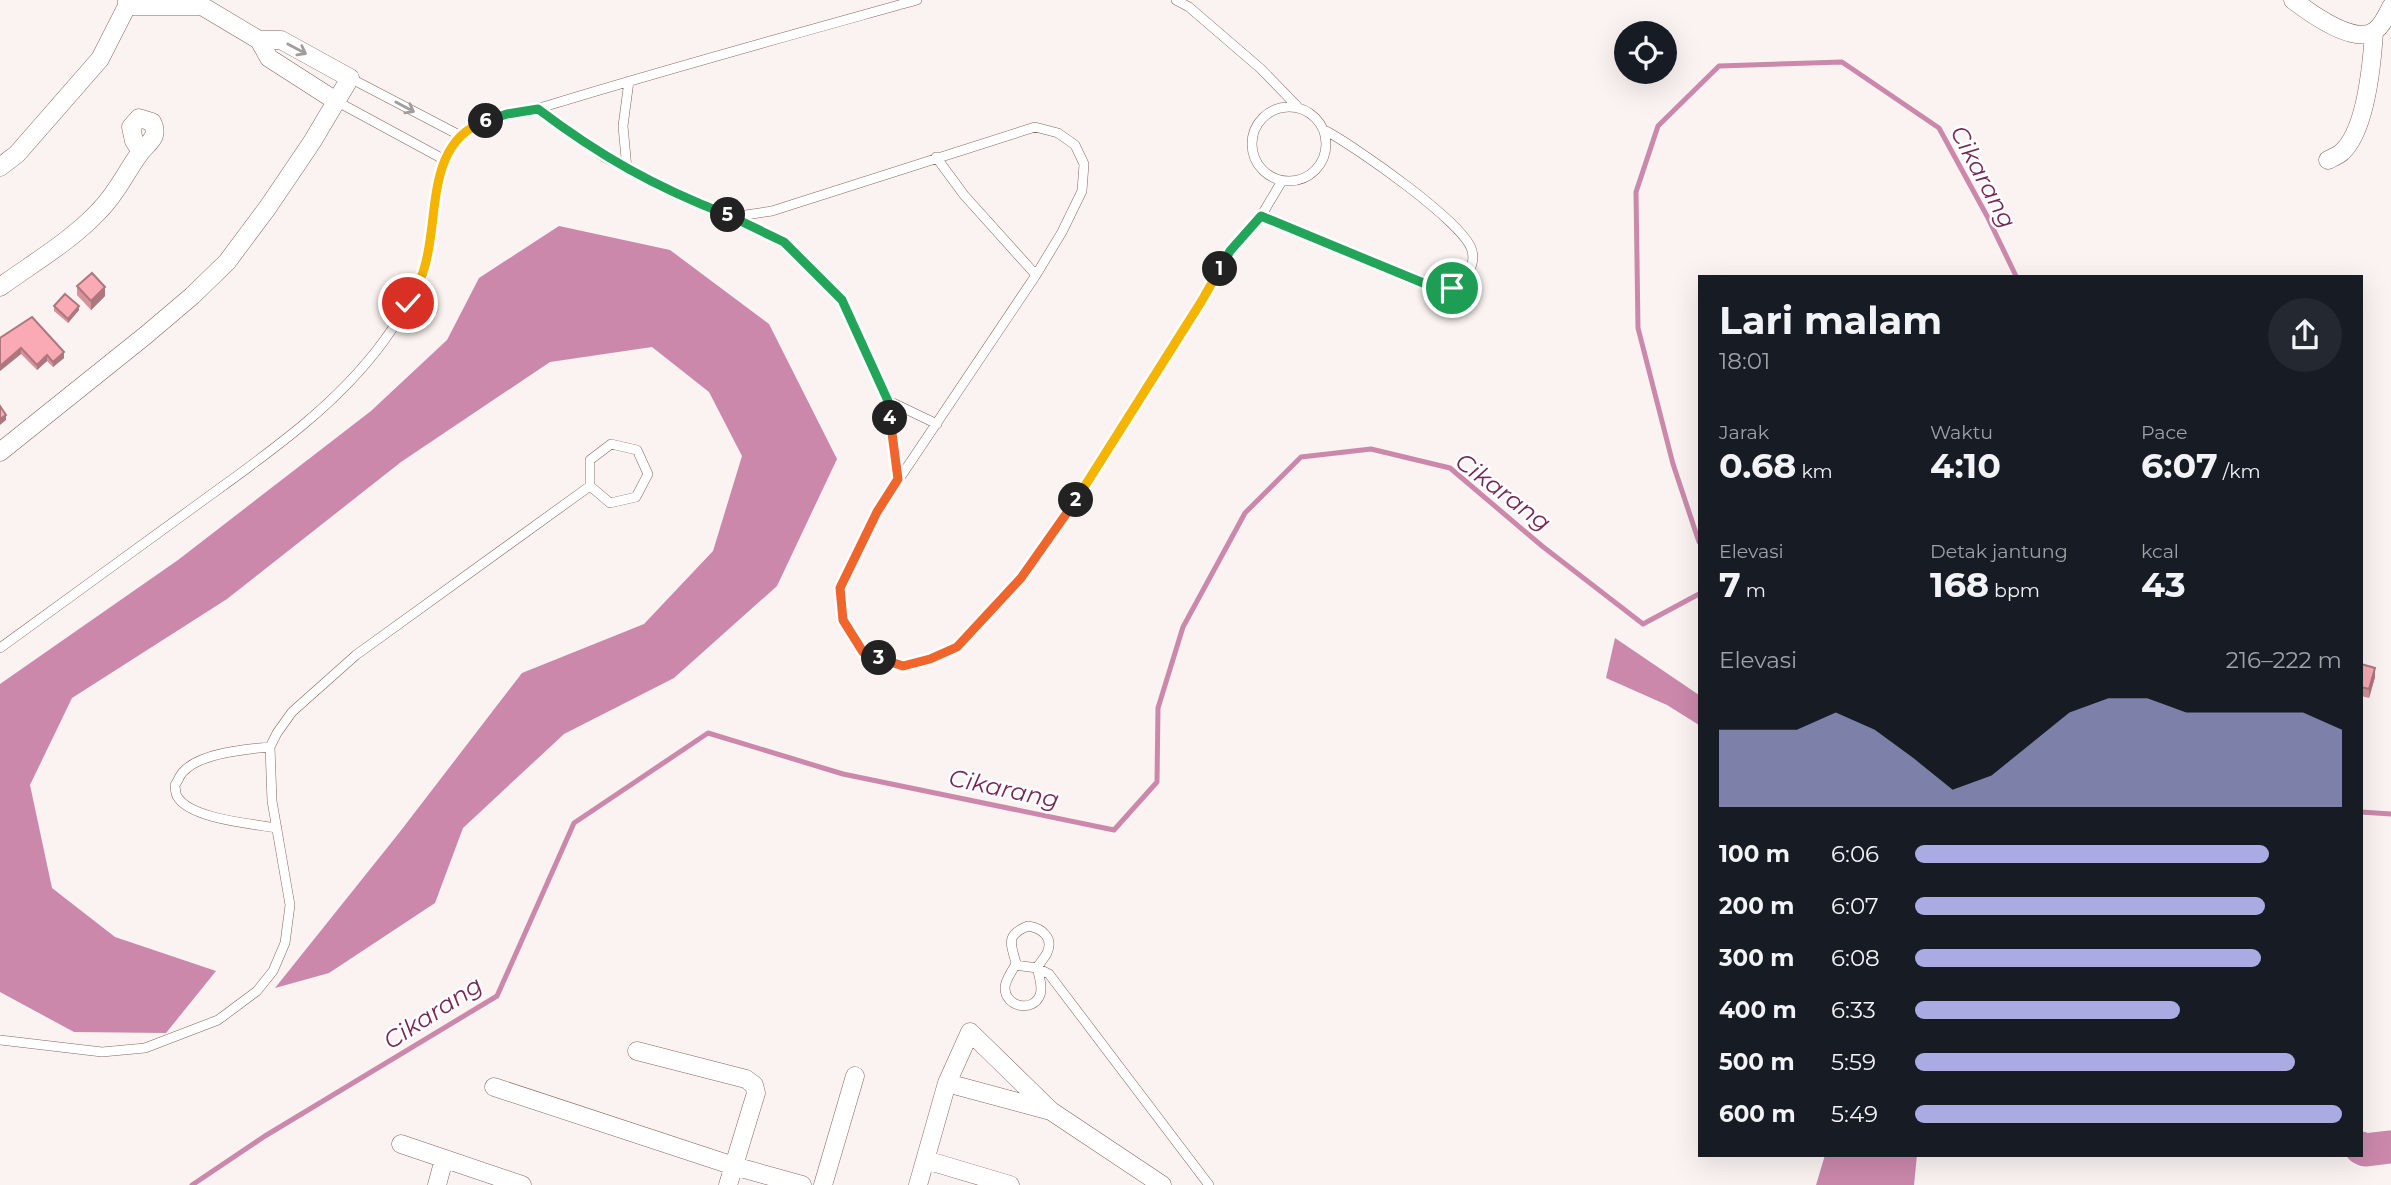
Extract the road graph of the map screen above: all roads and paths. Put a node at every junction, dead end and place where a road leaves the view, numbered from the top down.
1 (917, 0) edge
2 (1176, 0) edge
3 (2293, 0) edge
4 (127, 3) edge
5 (202, 3) edge
6 (2391, 7) edge
7 (2374, 32) junction
8 (260, 40) junction
9 (350, 78) junction
10 (629, 81) junction
11 (336, 101) junction
12 (1297, 106) junction
13 (538, 109) junction
14 (1325, 131) junction
15 (461, 136) junction
16 (141, 151) dead end
17 (936, 158) junction
18 (443, 159) junction
19 (2328, 160) dead end
20 (0, 166) edge
21 (627, 169) junction
22 (1282, 181) junction
23 (1261, 216) junction
24 (732, 217) junction
25 (1036, 275) junction
26 (0, 287) edge
27 (888, 401) junction
28 (937, 424) junction
29 (0, 452) edge
30 (898, 479) junction
31 (590, 486) junction
32 (0, 648) edge
33 (270, 747) junction
34 (277, 828) junction
35 (1016, 965) junction
36 (1037, 968) junction
37 (0, 1040) edge
38 (637, 1051) dead end
39 (855, 1076) dead end
40 (947, 1083) junction
41 (494, 1087) dead end
42 (1051, 1111) junction
43 (401, 1144) dead end
44 (444, 1159) junction
45 (926, 1160) junction
46 (734, 1166) junction
47 (437, 1185) edge
48 (522, 1185) edge
49 (728, 1185) edge
50 (802, 1185) edge
51 (823, 1185) edge
52 (918, 1185) edge
53 (1010, 1185) edge
54 (1162, 1185) edge
55 (1209, 1185) edge

1 - 10 lane
2 - 12 lane
3 - 7 street
4 - 5 street
4 - 20 street
5 - 8 street
6 - 7 street
7 - 19 street
8 -> 9 street
8 - 11 street
9 - 11 street
9 -> 15 lane
10 - 13 lane
10 - 21 lane
11 - 18 lane
11 - 29 street
12 - 14 lane
12 - 22 lane
13 - 15 lane
13 - 21 lane
14 - 22 lane
14 - 23 lane
15 - 18 lane
16 - 26 street
17 - 24 lane
17 - 25 lane
17 - 25 lane
18 - 32 lane
21 - 24 lane
22 - 23 lane
23 - 30 lane
24 - 27 lane
25 - 28 lane
27 - 28 lane
27 - 30 lane
28 - 30 lane
31 - 31 lane
31 - 33 lane
33 - 34 lane
33 - 34 lane
34 - 37 lane
35 - 36 lane
35 - 36 lane
35 - 36 lane
36 - 55 lane
38 - 46 street
39 - 51 street
40 - 42 street
40 - 42 street
40 - 45 street
41 - 46 street
42 - 54 street
43 - 44 street
44 - 47 street
44 - 48 street
45 - 52 street
45 - 53 street
46 - 49 street
46 - 50 street

